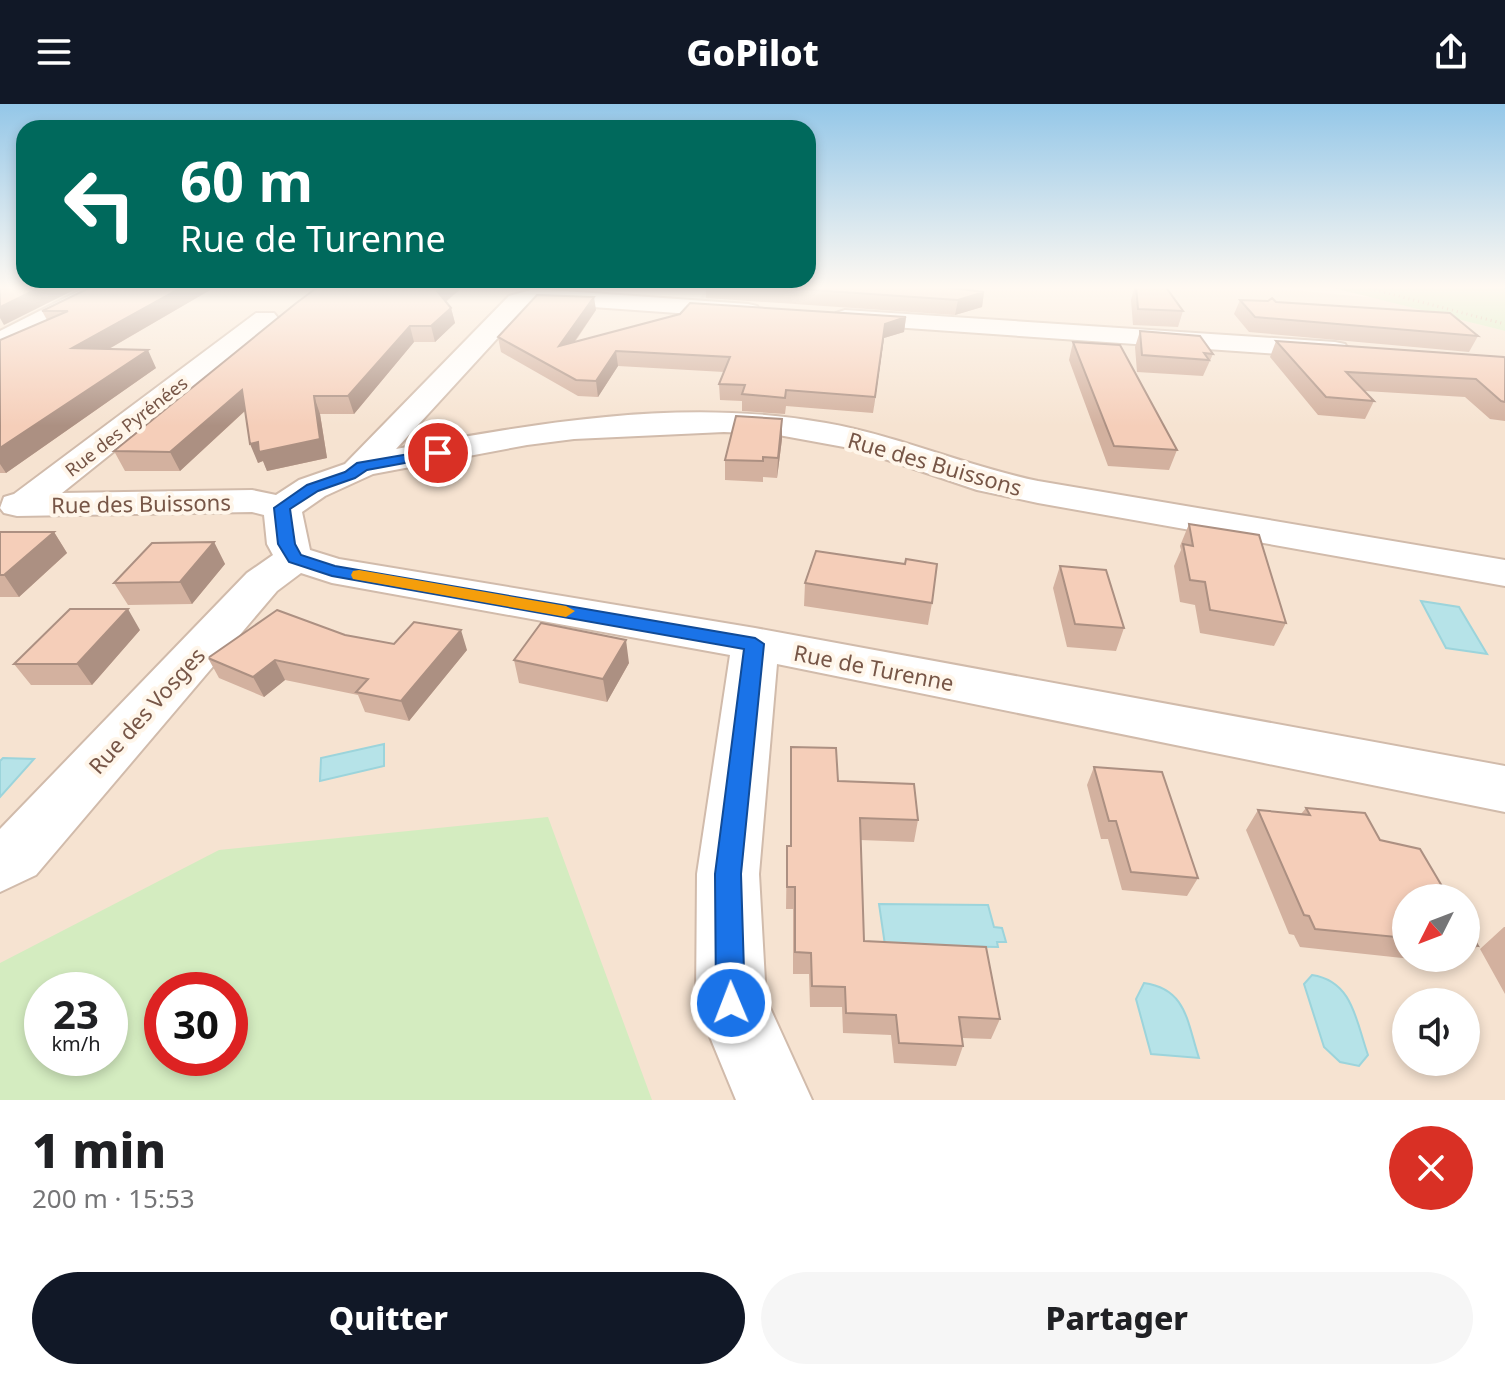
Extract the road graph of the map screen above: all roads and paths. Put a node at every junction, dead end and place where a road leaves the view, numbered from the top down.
1 (245, 332) edge
2 (488, 332) edge
3 (1087, 332) edge
4 (1365, 353) edge
5 (362, 466) junction
6 (12, 505) edge
7 (282, 508) junction
8 (295, 558) junction
9 (1505, 573) edge
10 (755, 644) junction
11 (1505, 789) edge
12 (0, 865) edge
13 (774, 1100) edge

1 - 6 street, Rue des Pyrénées
2 - 5 street
3 - 4 street
5 - 7 street
5 - 9 street, Rue des Buissons
6 - 7 street, Rue des Buissons
7 - 8 street
8 - 10 street, Rue de Turenne
8 - 12 street, Rue des Vosges
10 - 11 street, Rue de Turenne
10 - 13 street

